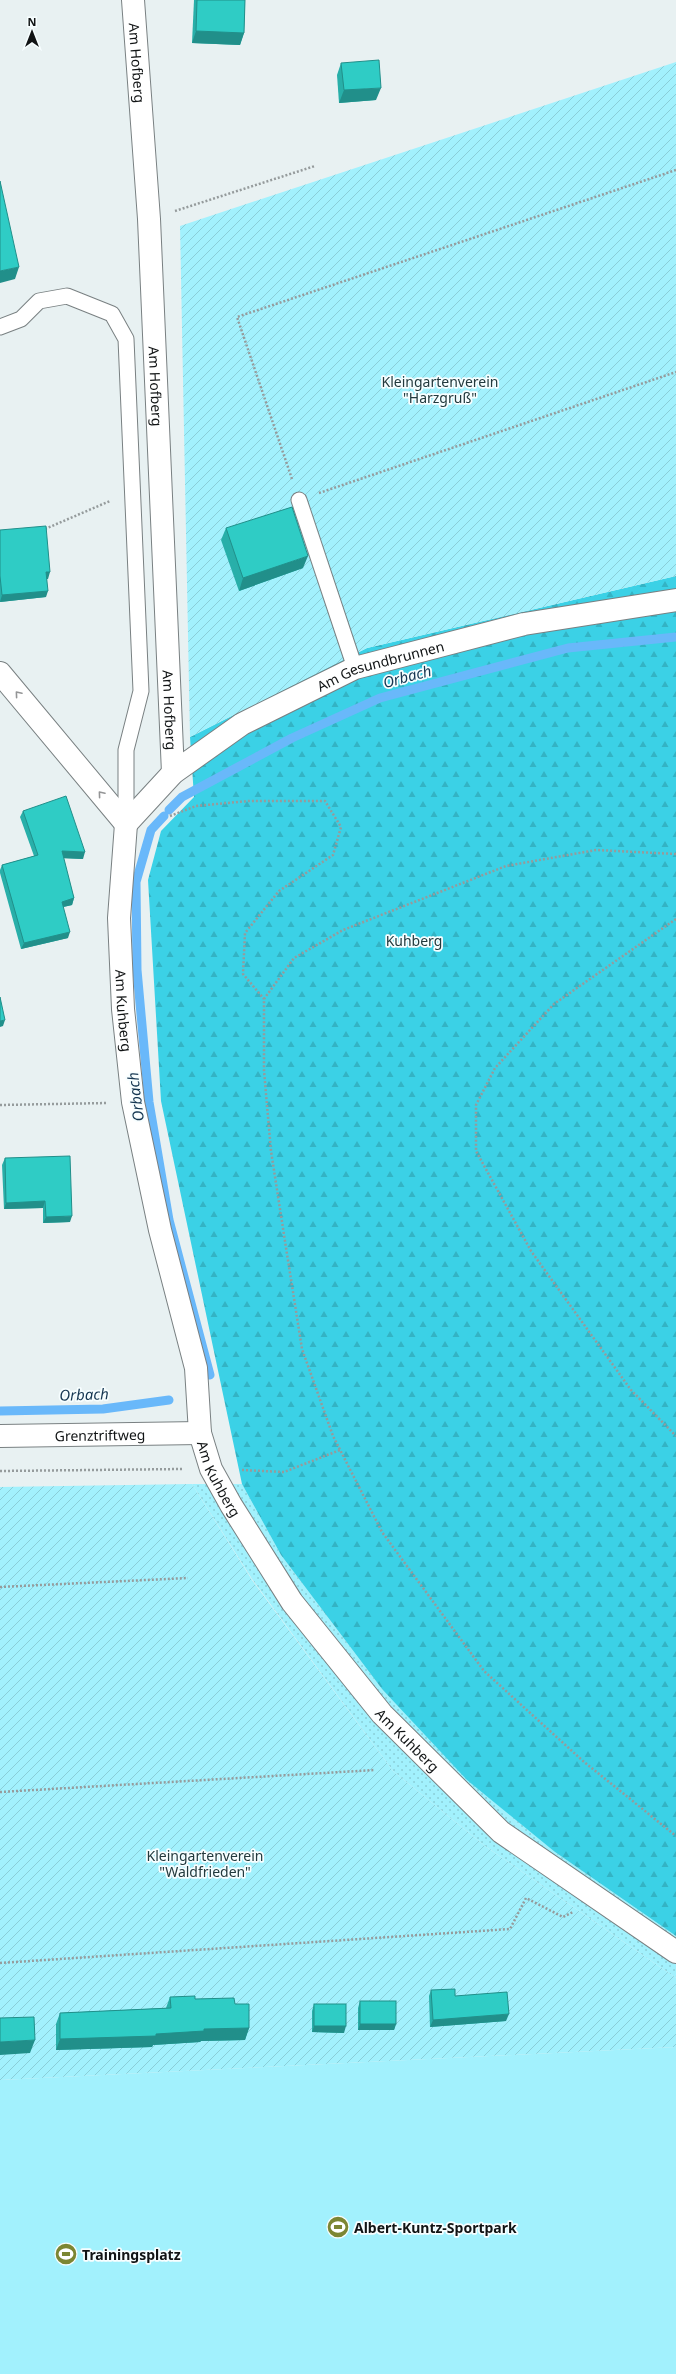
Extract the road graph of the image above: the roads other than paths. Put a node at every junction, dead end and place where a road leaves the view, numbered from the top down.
1 (133, 0) edge
2 (0, 327) edge
3 (299, 500) road end
4 (676, 600) edge
5 (356, 668) junction
6 (0, 673) edge
7 (173, 773) junction
8 (126, 824) junction
9 (200, 1433) junction
10 (0, 1436) edge
11 (676, 1952) edge

1 - 7 street, Am Hofberg
2 - 8 lane, Am Hofberg
3 - 5 lane
4 - 5 street, Am Gesundbrunnen
5 - 7 street, Am Gesundbrunnen
8 -> 6 street
7 - 8 street, Am Gesundbrunnen
8 - 9 street, Am Kuhberg
9 - 10 street, Grenztriftweg
9 - 11 street, Am Kuhberg

